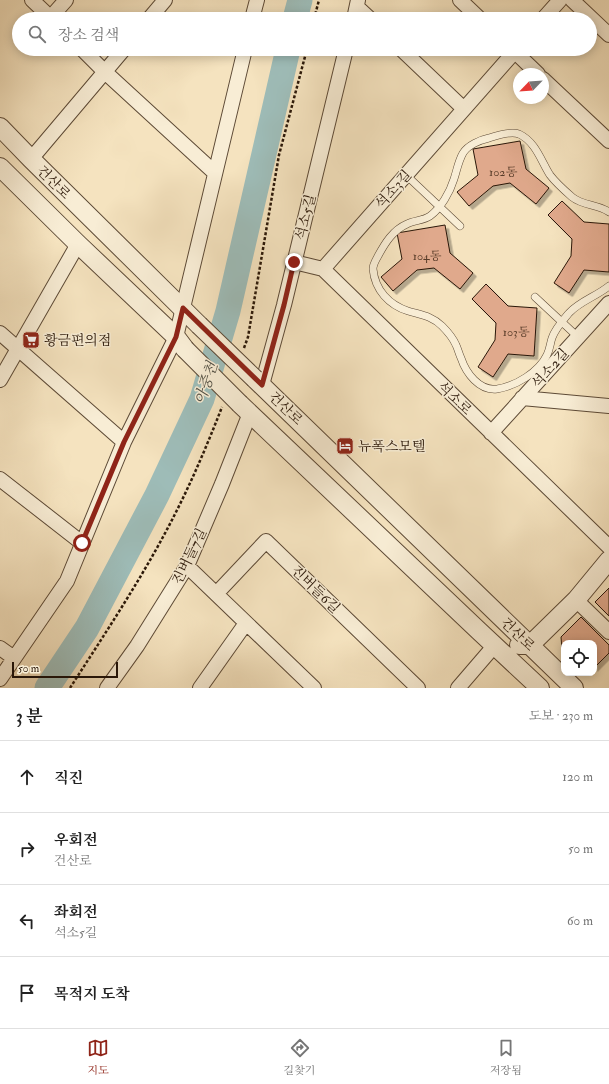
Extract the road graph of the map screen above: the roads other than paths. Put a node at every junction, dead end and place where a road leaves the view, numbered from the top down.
1 (32, 0) edge
2 (66, 0) edge
3 (165, 0) edge
4 (257, 0) edge
5 (460, 0) edge
6 (560, 0) edge
7 (572, 0) edge
8 (45, 12) edge
9 (57, 12) edge
10 (155, 12) edge
11 (254, 12) edge
12 (473, 12) edge
13 (550, 12) edge
14 (585, 12) edge
15 (597, 24) edge
16 (609, 35) edge
17 (89, 56) edge
18 (118, 56) edge
19 (243, 56) edge
20 (344, 56) edge
21 (409, 56) edge
22 (509, 56) edge
23 (520, 56) edge
24 (532, 68) edge
25 (105, 72) junction
26 (549, 85) edge
27 (464, 109) junction
28 (0, 127) edge
29 (605, 138) edge
30 (31, 159) junction
31 (0, 167) edge
32 (215, 173) junction
33 (406, 175) junction
34 (439, 206) junction
35 (609, 212) edge
36 (460, 226) dead end
37 (78, 244) junction
38 (294, 262) junction
39 (323, 269) junction
40 (609, 286) edge
41 (536, 297) dead end
42 (609, 303) edge
43 (183, 308) junction
44 (562, 322) junction
45 (0, 333) edge
46 (578, 337) junction
47 (181, 343) junction
48 (18, 348) junction
49 (0, 380) edge
50 (258, 382) junction
51 (522, 398) junction
52 (609, 406) edge
53 (245, 408) junction
54 (491, 433) junction
55 (124, 442) junction
56 (0, 479) edge
57 (82, 543) junction
58 (609, 547) edge
59 (609, 560) edge
60 (187, 566) junction
61 (216, 594) junction
62 (576, 600) junction
63 (246, 623) junction
64 (609, 632) edge
65 (495, 645) junction
66 (530, 645) junction
67 (0, 648) edge
68 (14, 658) junction
69 (0, 679) edge
70 (107, 688) edge
71 (200, 688) edge
72 (314, 688) edge
73 (418, 688) edge
74 (458, 688) edge
75 (540, 688) edge
76 (574, 688) edge

1 - 8 street
2 - 9 street
3 - 10 street
4 - 11 street
5 - 12 street
6 - 13 street
7 - 14 street
15 - 16 street
17 - 25 street
18 - 25 street
19 - 32 street
20 - 38 street, 석소5길
21 - 27 street
22 - 27 street, 석소3길
23 - 24 street, 석소3길
25 - 30 street
25 - 32 street
26 - 29 street
27 - 33 street, 석소3길
28 - 30 street, 건산로
30 - 43 street, 건산로
31 - 37 street, 건산로
32 - 43 street
33 - 34 lane
33 - 39 street, 석소3길
34 - 35 lane
34 - 36 lane
34 - 44 lane
37 - 47 street, 건산로
37 - 48 street
38 - 39 street
38 - 50 street, 석소5길
39 - 54 street, 석소로
40 - 44 lane
41 - 44 lane
42 - 46 street, 석소2길
43 - 47 street
43 - 50 street, 건산로, bridge
44 - 46 lane
45 - 48 street
46 - 51 street, 석소2길
47 - 53 street, 건산로, bridge
47 - 55 street
48 - 49 street
48 - 55 street
50 - 66 street, 건산로
51 - 52 street
51 - 54 street, 석소2길
53 - 60 street, 진버들7길
53 - 65 street, 건산로
54 - 58 street, 석소로
55 - 57 street
56 - 57 street
57 - 68 street
59 - 62 street
60 - 61 street
60 - 70 street, 진버들7길
61 - 63 street
61 - 73 street, 진버들6길
62 - 64 street
62 - 66 street
63 - 71 street
63 - 72 street
65 - 66 street
65 - 74 street
65 - 75 street, 건산로
66 - 76 street, 건산로
67 - 68 street
68 - 69 street

